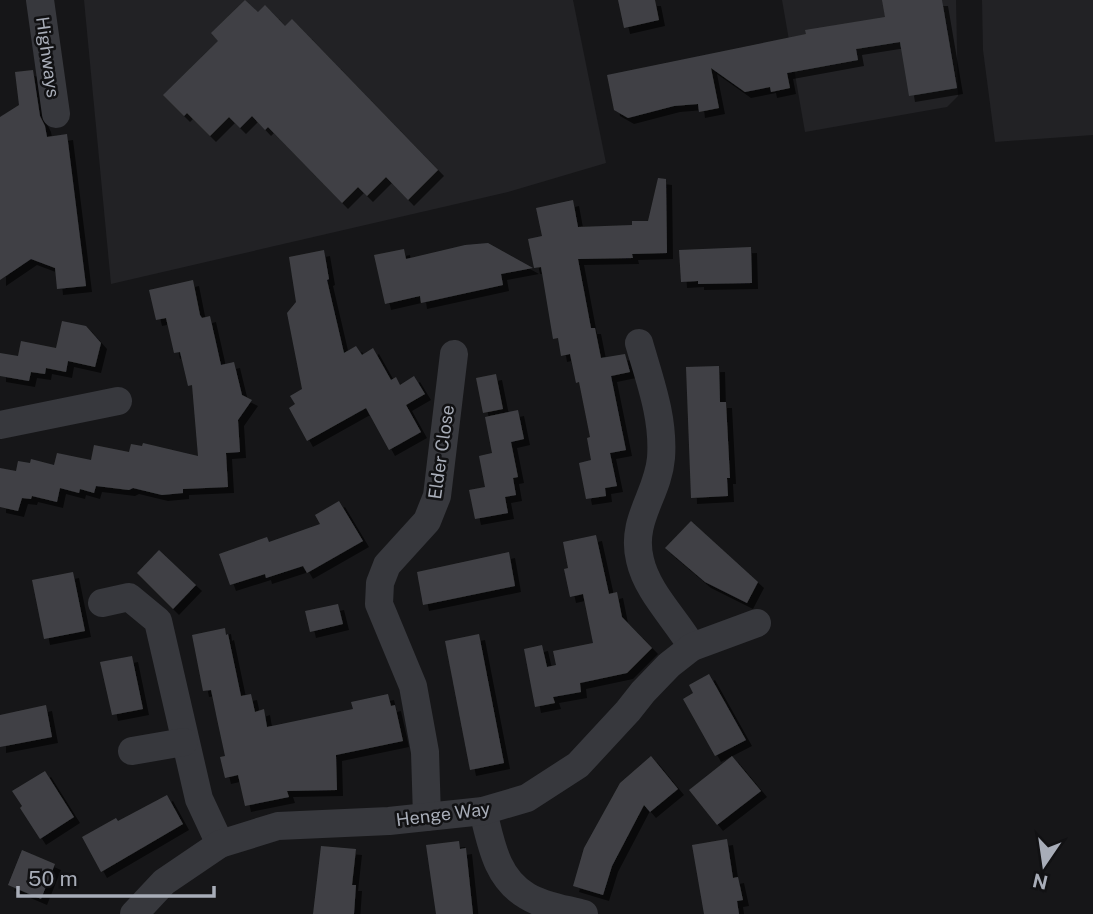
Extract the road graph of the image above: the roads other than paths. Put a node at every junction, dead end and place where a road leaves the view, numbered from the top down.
1 (40, 0) edge
2 (56, 114) dead end
3 (639, 343) dead end
4 (454, 354) dead end
5 (118, 401) dead end
6 (0, 425) edge
7 (102, 603) dead end
8 (757, 623) dead end
9 (692, 647) junction
10 (184, 742) junction
11 (132, 751) dead end
12 (483, 811) junction
13 (427, 817) junction
14 (220, 844) junction
15 (522, 905) edge
16 (134, 914) edge
17 (584, 914) edge

1 - 2 street, Highways
3 - 9 street
4 - 13 street, Elder Close
5 - 6 street
7 - 10 street
8 - 9 street, Henge Way
9 - 12 street, Henge Way
10 - 11 street
10 - 14 street
12 - 13 street, Henge Way
12 - 15 street
13 - 14 street, Henge Way
14 - 16 street, Henge Way
15 - 17 street

